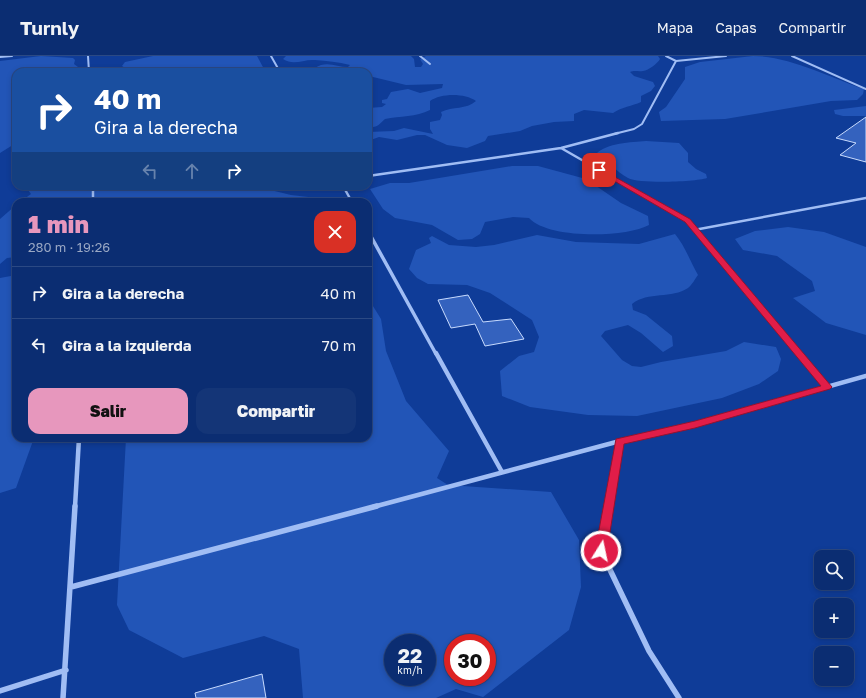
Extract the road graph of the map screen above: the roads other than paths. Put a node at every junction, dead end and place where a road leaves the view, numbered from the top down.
1 (12, 56) edge
2 (88, 56) edge
3 (271, 56) edge
4 (420, 56) edge
5 (666, 56) edge
6 (726, 56) edge
7 (792, 56) edge
8 (0, 57) edge
9 (676, 61) junction
10 (430, 64) dead end
11 (89, 68) edge
12 (278, 68) edge
13 (866, 89) edge
14 (561, 148) junction
15 (372, 175) edge
16 (866, 198) edge
17 (694, 230) junction
18 (372, 237) edge
19 (866, 376) edge
20 (827, 387) junction
21 (620, 441) junction
22 (80, 442) edge
23 (502, 472) junction
24 (71, 587) junction
25 (66, 670) junction
26 (0, 691) edge
27 (63, 698) edge
28 (679, 698) edge

1 - 8 street
2 - 11 street
3 - 12 street
4 - 10 street
5 - 9 street
6 - 9 street
7 - 13 street
9 - 14 street
14 - 15 street
14 - 17 street
16 - 17 street
17 - 20 street
18 - 23 street
19 - 20 street
20 - 21 street
21 - 23 street
21 - 28 street
22 - 24 street
23 - 24 street
24 - 25 street
25 - 26 street
25 - 27 street

